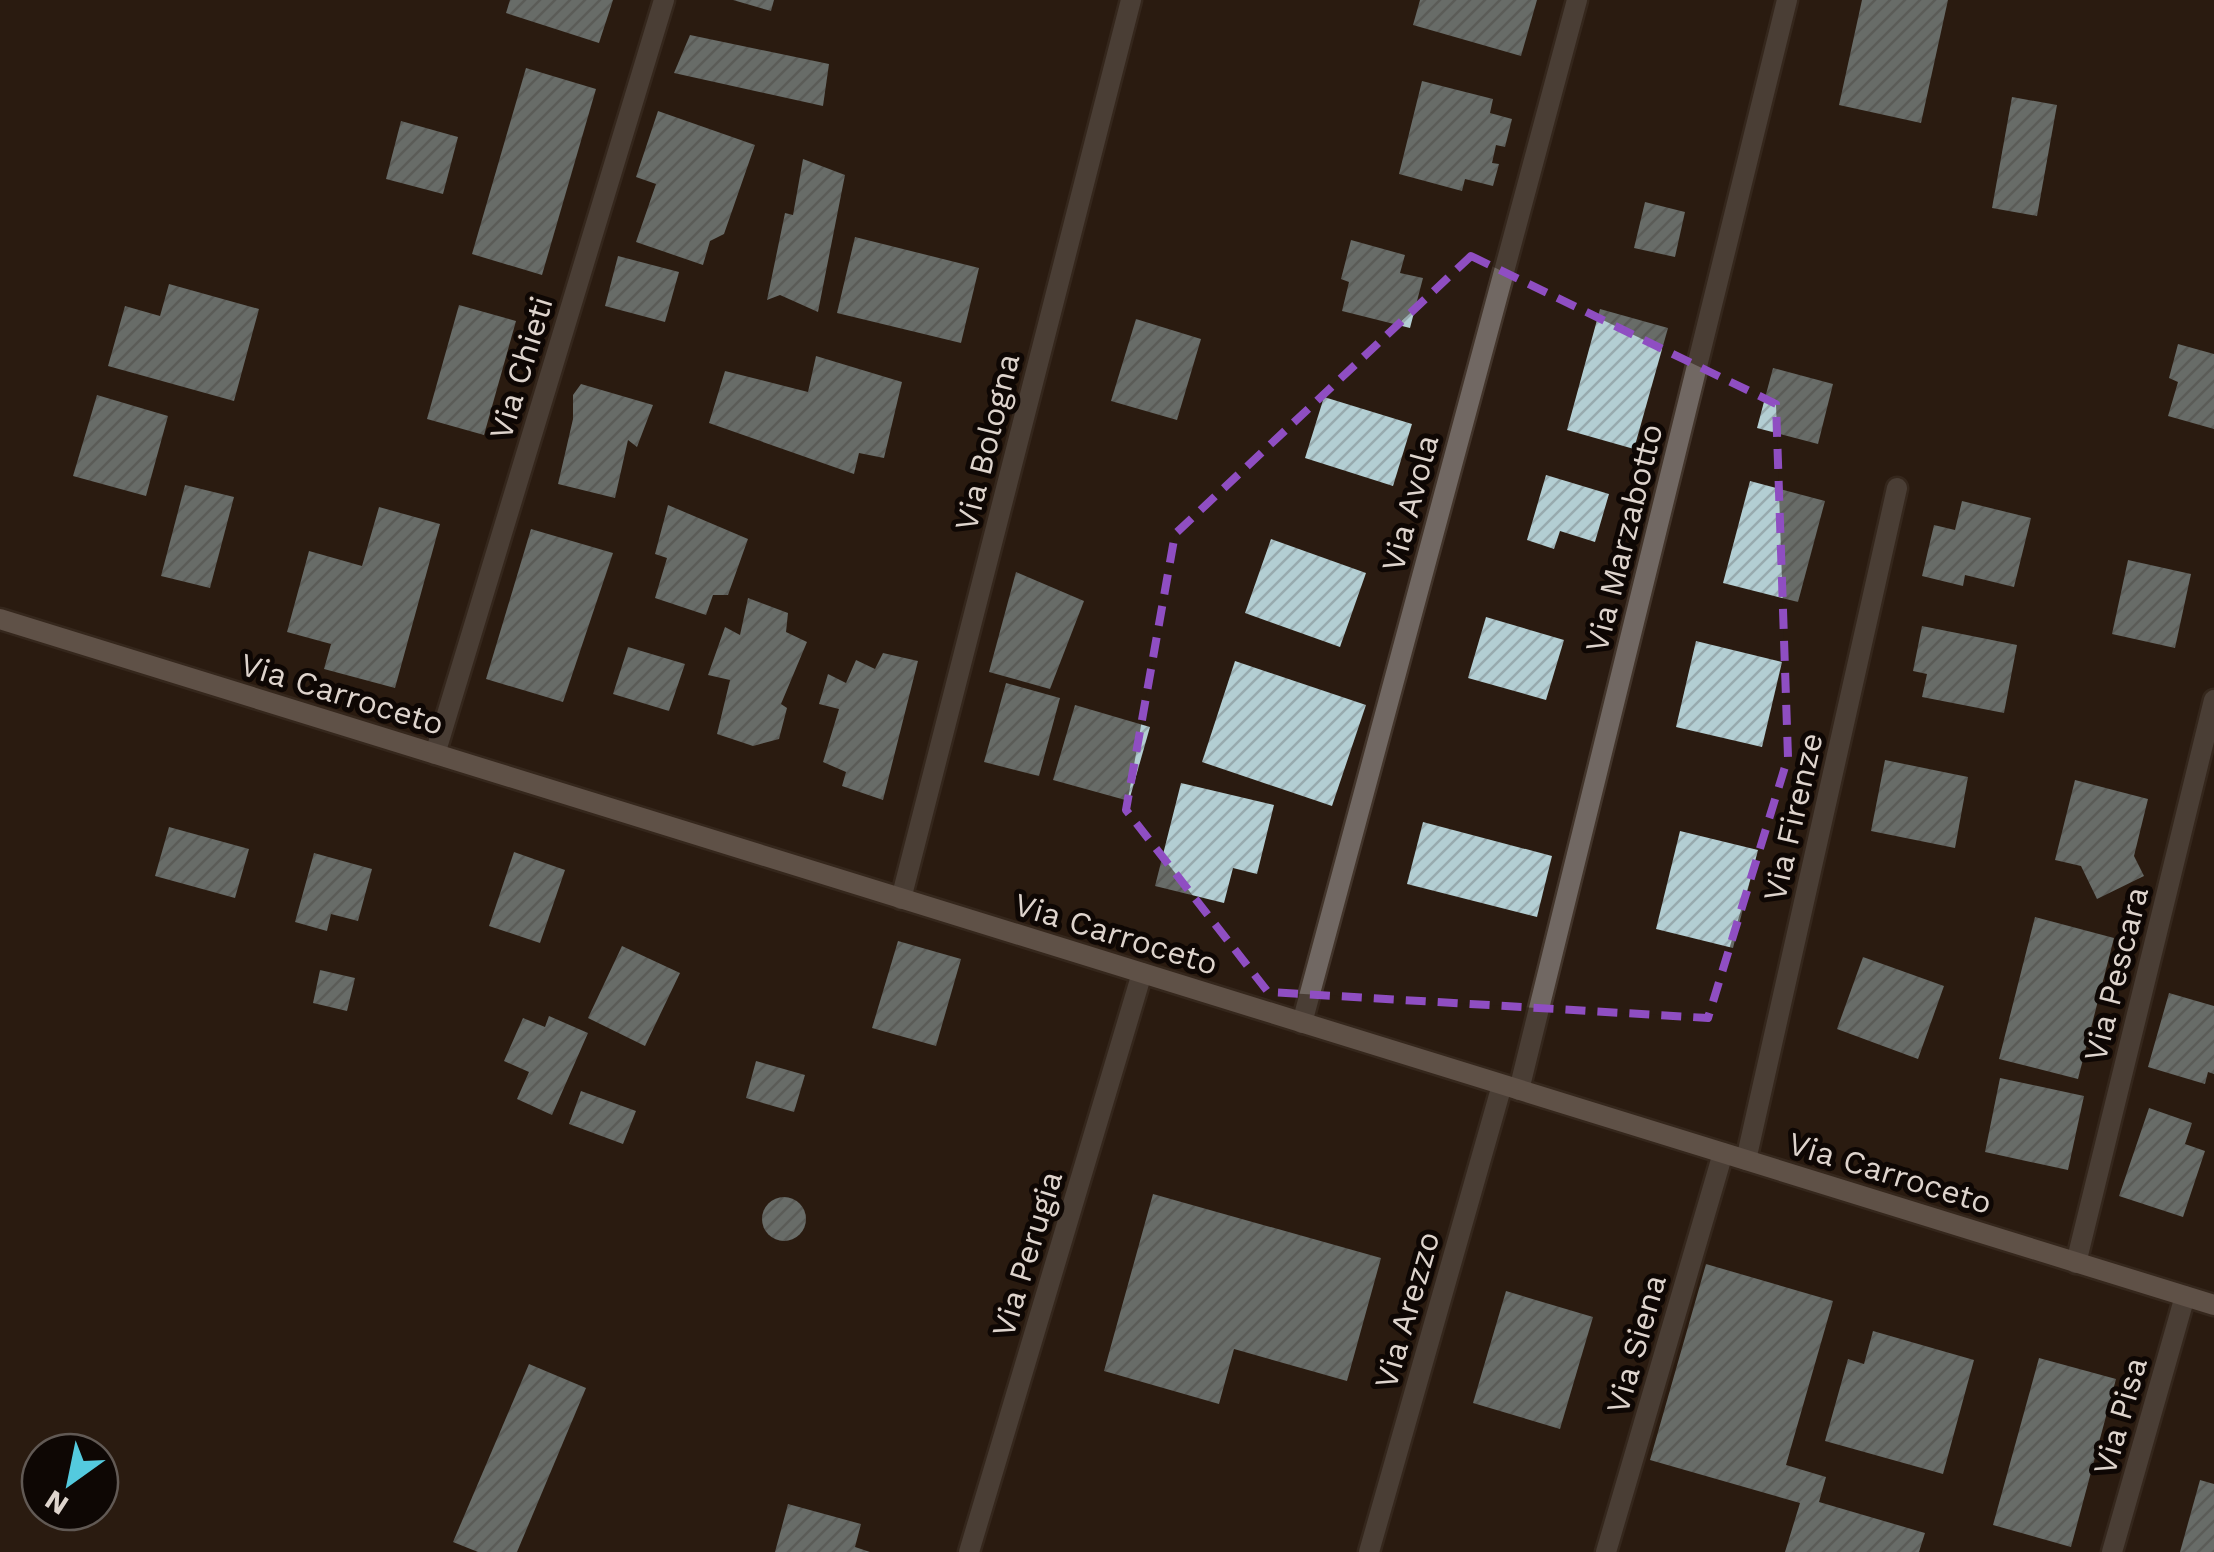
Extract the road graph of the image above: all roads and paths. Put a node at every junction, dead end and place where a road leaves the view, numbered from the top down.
1 (664, 0) edge
2 (1131, 0) edge
3 (1576, 0) edge
4 (1787, 0) edge
5 (1898, 488) dead end
6 (0, 619) edge
7 (2214, 700) edge
8 (435, 754) junction
9 (901, 899) junction
10 (1142, 973) junction
11 (1302, 1022) junction
12 (1510, 1087) junction
13 (1723, 1153) junction
14 (1746, 1160) junction
15 (2076, 1263) junction
16 (2186, 1296) junction
17 (2214, 1305) edge
18 (969, 1552) edge
19 (1369, 1552) edge
20 (1606, 1552) edge
21 (2112, 1552) edge

1 - 8 street, Via Chieti
2 - 9 street, Via Bologna
3 - 11 street, Via Avola
4 - 12 street, Via Marzabotto
5 - 14 street, Via Firenze
6 - 8 street, Via Carroceto
7 - 15 street, Via Pescara
8 - 9 street, Via Carroceto
9 - 10 street, Via Carroceto
10 - 11 street, Via Carroceto
10 - 18 street, Via Perugia
11 - 12 street, Via Carroceto
12 - 13 street, Via Carroceto
12 - 19 street, Via Arezzo
13 - 14 street, Via Carroceto
13 - 20 street, Via Siena
14 - 15 street, Via Carroceto
15 - 16 street, Via Carroceto
16 - 17 street, Via Carroceto
16 - 21 street, Via Pisa

